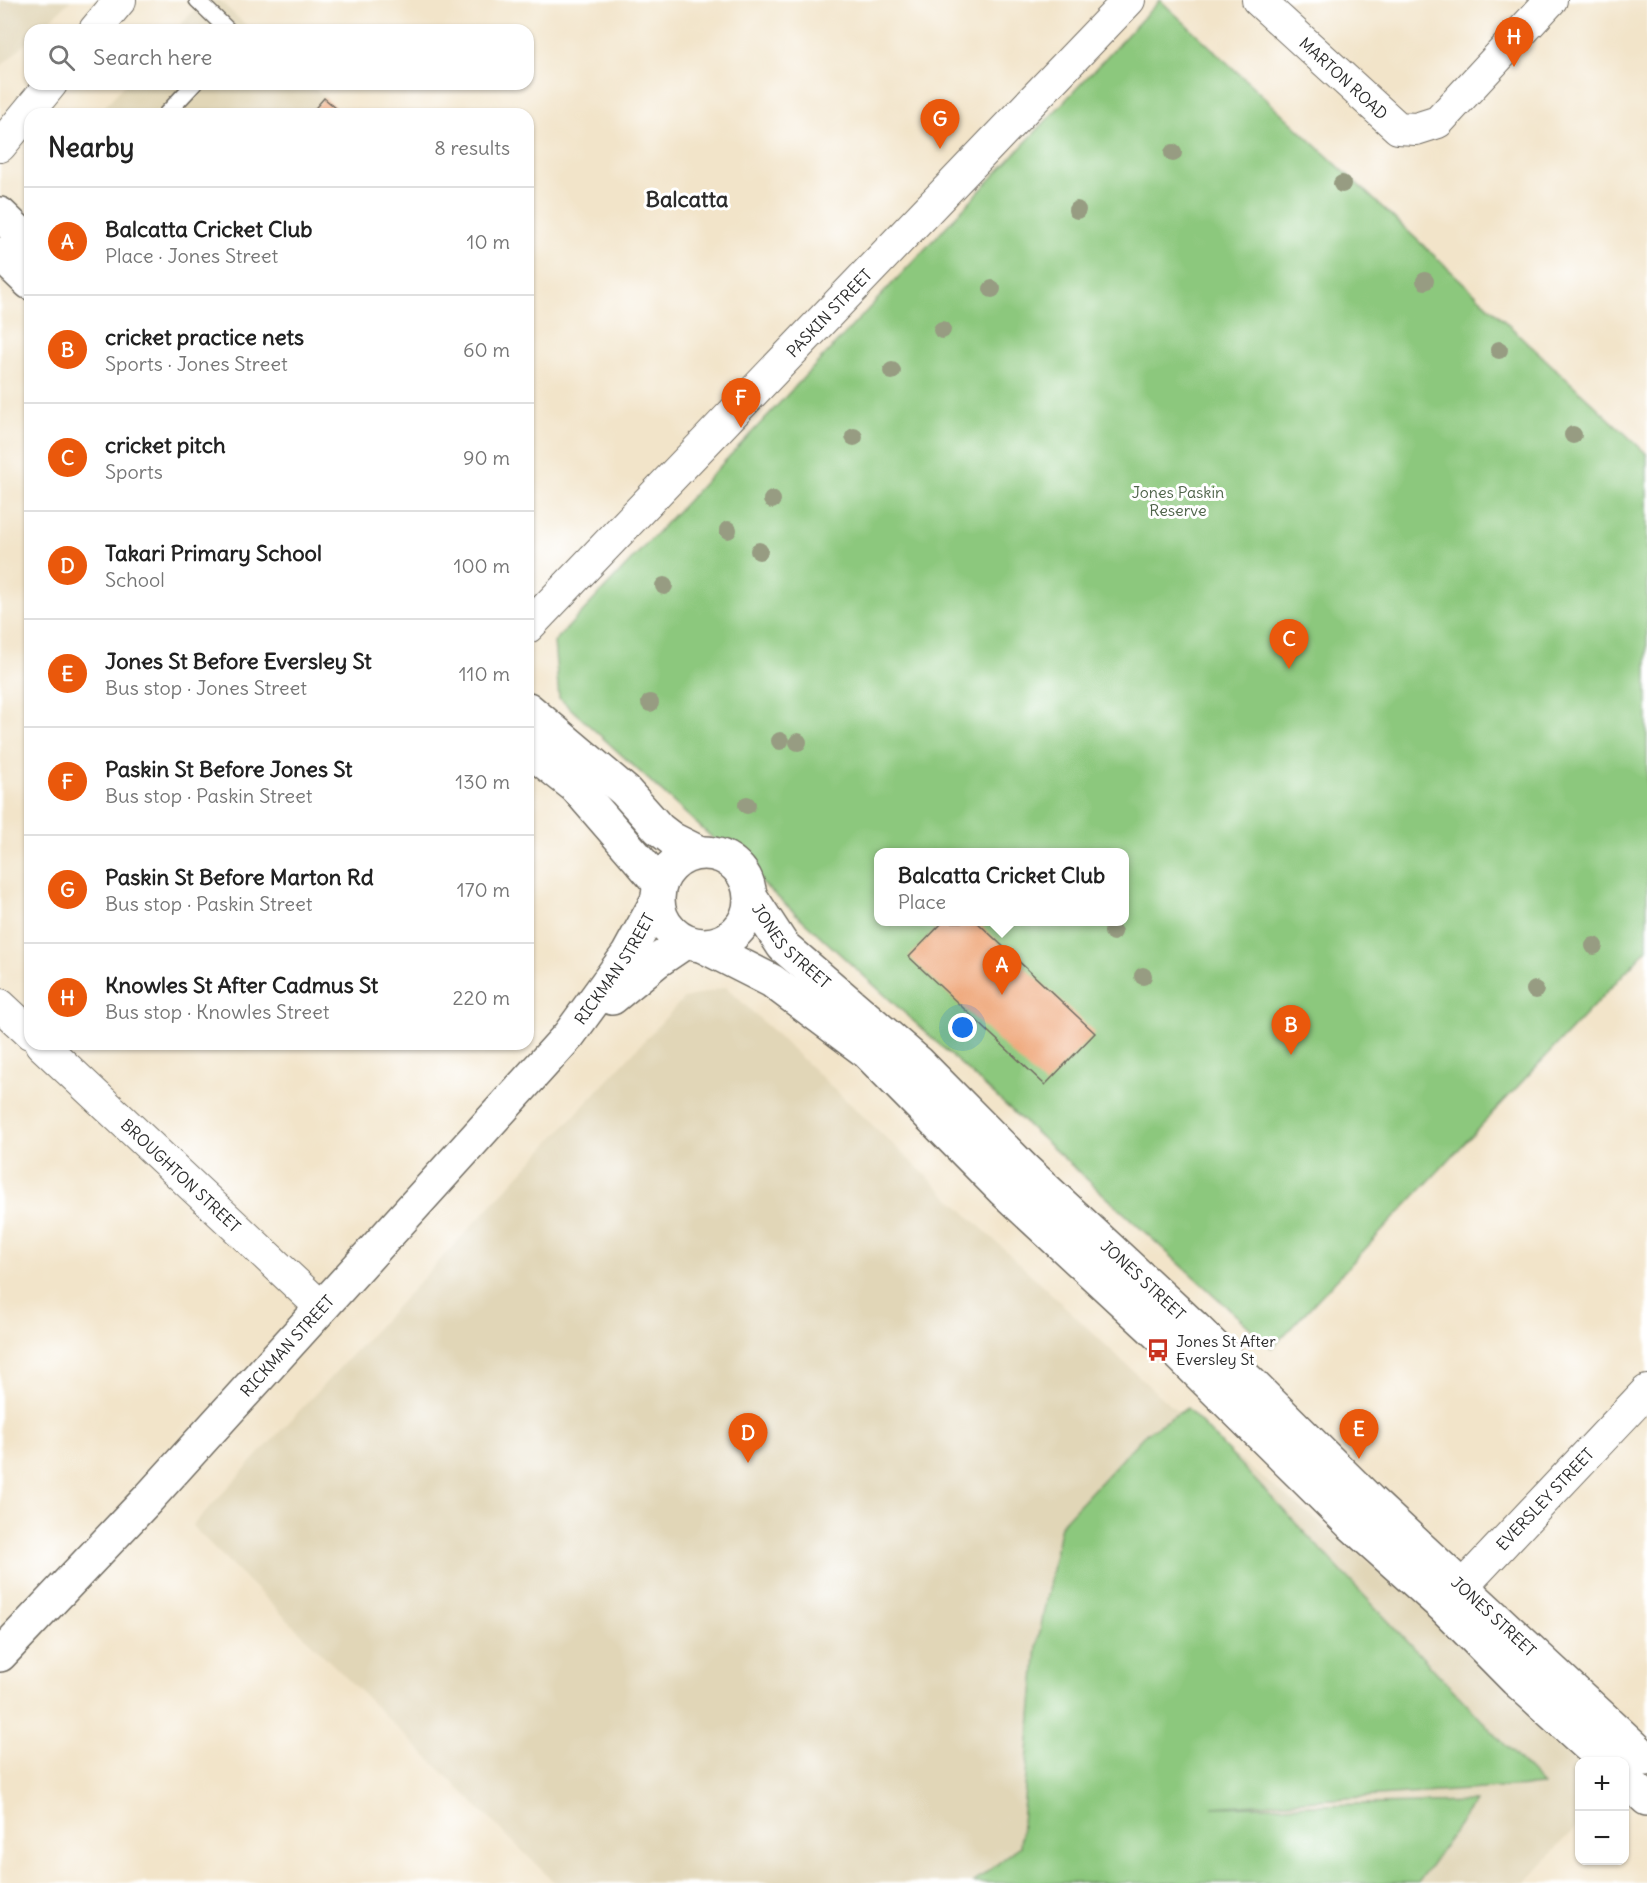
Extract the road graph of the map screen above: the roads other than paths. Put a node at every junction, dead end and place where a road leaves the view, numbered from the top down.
1 (120, 0) edge
2 (197, 0) edge
3 (1129, 0) edge
4 (1258, 0) edge
5 (1551, 0) edge
6 (100, 24) edge
7 (222, 24) edge
8 (46, 90) edge
9 (188, 90) edge
10 (31, 108) edge
11 (172, 108) edge
12 (24, 117) edge
13 (0, 146) edge
14 (0, 214) edge
15 (24, 237) edge
16 (0, 254) edge
17 (24, 277) edge
18 (534, 621) edge
19 (534, 714) edge
20 (534, 754) edge
21 (698, 852) junction
22 (658, 893) junction
23 (751, 897) junction
24 (694, 944) junction
25 (0, 1005) edge
26 (24, 1027) edge
27 (569, 1035) junction
28 (47, 1050) edge
29 (321, 1307) junction
30 (1647, 1391) edge
31 (1453, 1598) junction
32 (0, 1655) edge
33 (1602, 1757) edge
34 (1647, 1759) edge
35 (1629, 1784) edge
36 (1647, 1800) edge

1 - 6 street
2 - 7 lane
3 - 18 street, PASKIN STREET
4 - 5 street, MARTON ROAD
8 - 10 street
9 - 11 lane
12 - 13 street
14 - 15 street
16 - 17 street
19 - 21 street
20 - 22 street
21 - 22 street
21 - 23 street
22 - 24 street
22 - 27 street, RICKMAN STREET
23 - 24 street
23 - 31 street, JONES STREET
24 - 27 street, RICKMAN STREET
24 - 31 street, JONES STREET
25 - 26 street
27 - 29 street, RICKMAN STREET
28 - 29 street, BROUGHTON STREET
29 - 32 street, RICKMAN STREET
30 - 31 street, EVERSLEY STREET
31 - 33 street, JONES STREET
31 - 34 street, JONES STREET
35 - 36 street

